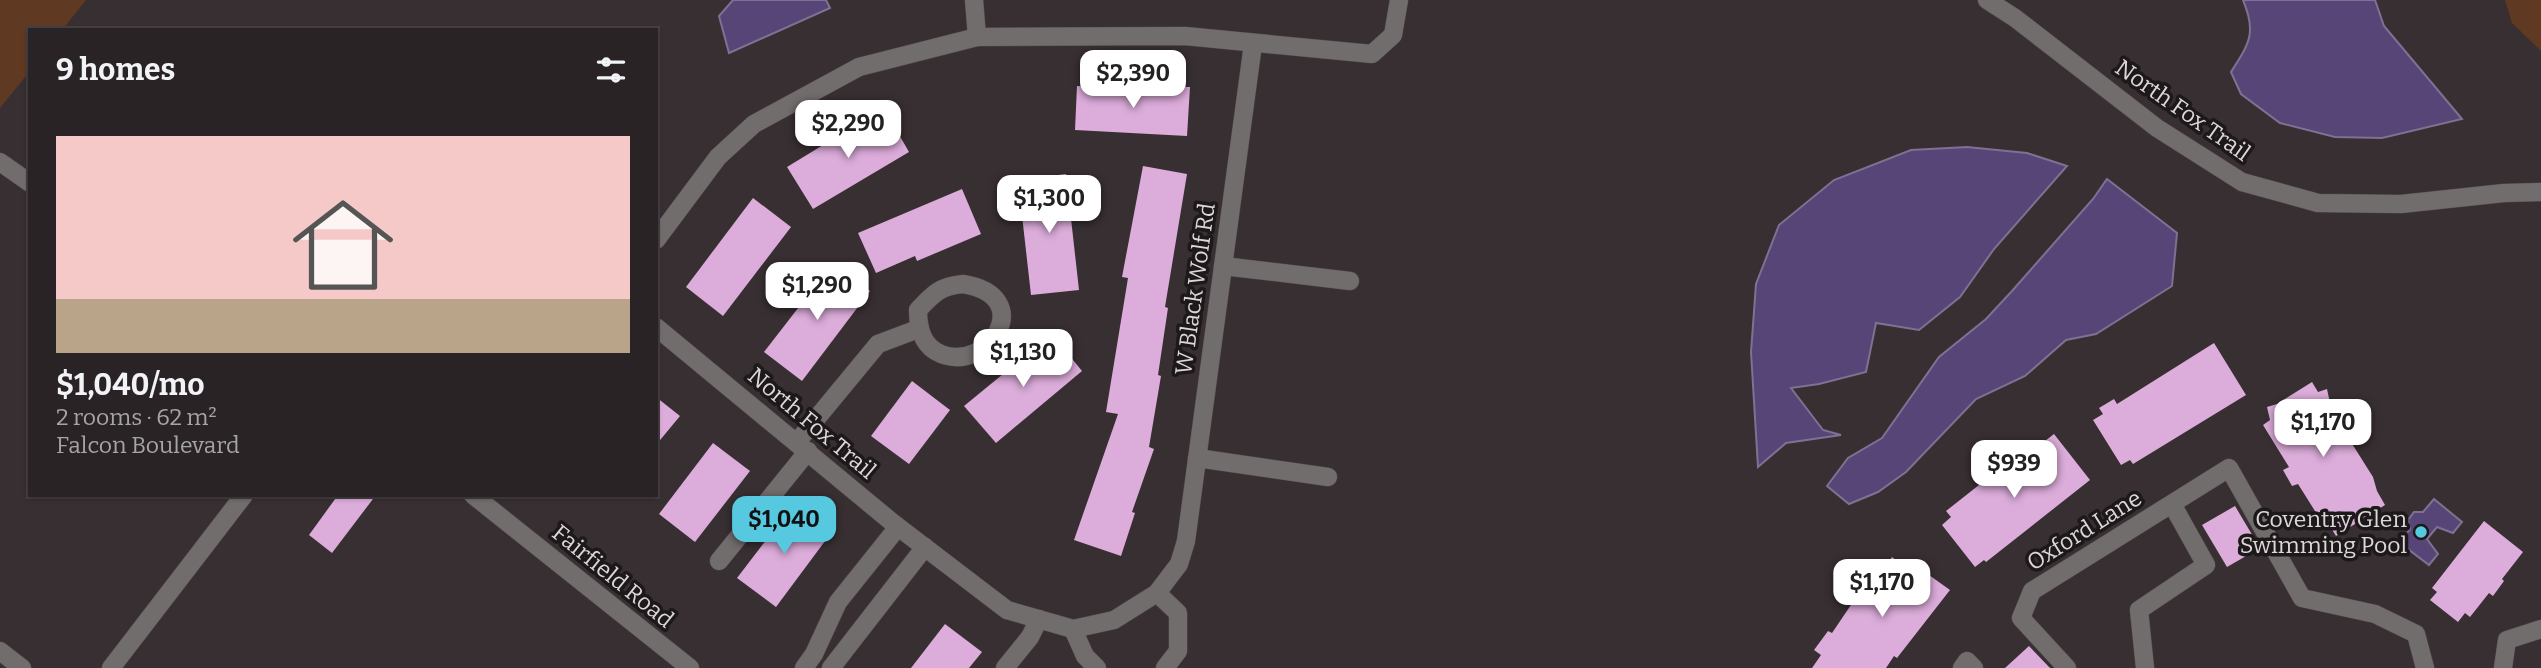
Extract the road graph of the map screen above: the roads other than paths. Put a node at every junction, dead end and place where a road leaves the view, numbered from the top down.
1 (974, 0) edge
2 (1399, 0) edge
3 (1992, 1) edge
4 (977, 37) junction
5 (1252, 44) junction
6 (0, 162) edge
7 (28, 182) edge
8 (2541, 192) edge
9 (658, 237) edge
10 (1223, 266) junction
11 (1350, 281) dead end
12 (658, 329) edge
13 (918, 329) junction
14 (802, 447) junction
15 (1198, 458) junction
16 (1328, 477) dead end
17 (242, 497) edge
18 (476, 497) edge
19 (2172, 503) junction
20 (898, 527) junction
21 (931, 551) junction
22 (719, 561) dead end
23 (1157, 593) junction
24 (1039, 619) junction
25 (1073, 629) junction
26 (2541, 629) edge
27 (0, 651) edge
28 (22, 668) edge
29 (111, 668) edge
30 (690, 668) edge
31 (804, 668) edge
32 (831, 668) edge
33 (1005, 668) edge
34 (1097, 668) edge
35 (1165, 668) edge
36 (1962, 668) edge
37 (1973, 668) edge
38 (2067, 668) edge
39 (2145, 668) edge
40 (2426, 668) edge
41 (2503, 668) edge

1 - 4 street
2 - 5 street
3 - 8 street, North Fox Trail
4 - 5 street
4 - 9 street
5 - 10 street, W Black Wolf Rd
6 - 7 street
10 - 11 street
10 - 15 street, W Black Wolf Rd
12 - 14 street, North Fox Trail
13 - 13 street
13 - 14 street
14 - 20 street, North Fox Trail
14 - 22 street
15 - 16 street
15 - 23 street, W Black Wolf Rd
17 - 29 street
18 - 30 street, Fairfield Road
19 - 38 street, Oxford Lane
19 - 39 street, Oxford Lane
19 - 40 street, Oxford Lane
20 - 21 street, North Fox Trail
20 - 31 street
21 - 24 street, North Fox Trail
21 - 32 street
23 - 25 street
23 - 35 street
24 - 25 street, North Fox Trail
24 - 33 street
25 - 34 street
26 - 41 street
27 - 28 street
36 - 37 street

